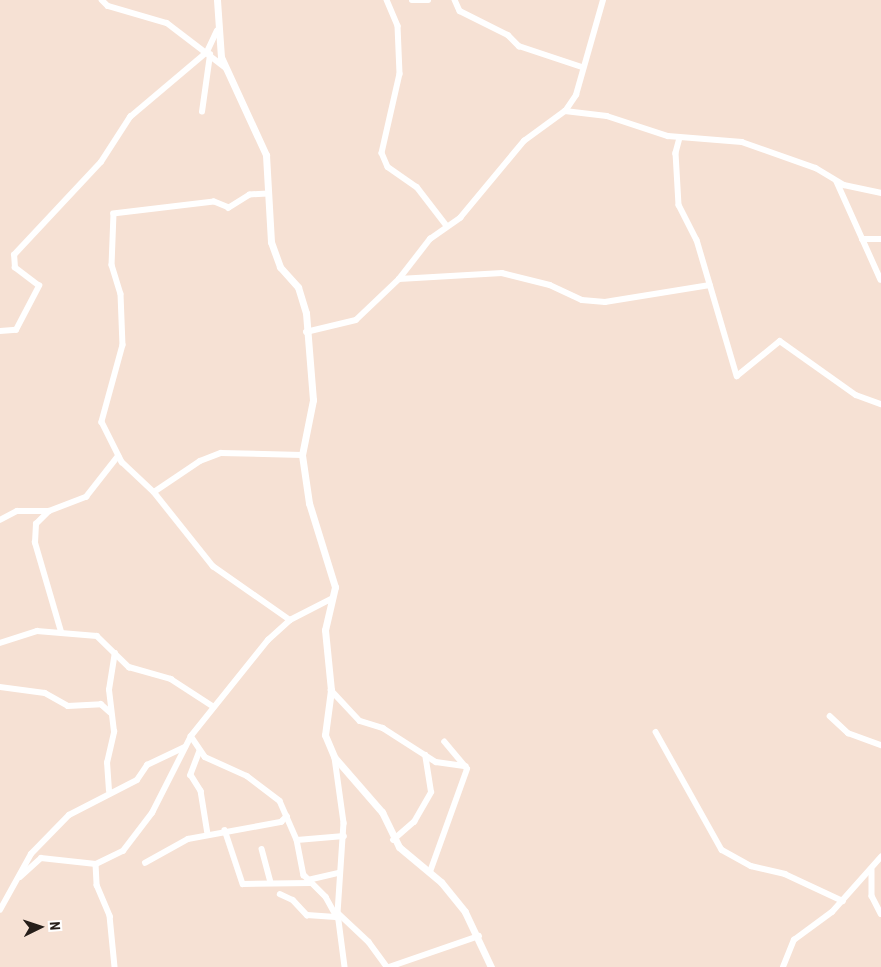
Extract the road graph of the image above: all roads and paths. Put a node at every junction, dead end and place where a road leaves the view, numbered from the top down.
1 (102, 0) edge
2 (216, 0) edge
3 (387, 0) edge
4 (412, 0) edge
5 (428, 0) edge
6 (455, 0) edge
7 (603, 0) edge
8 (217, 31) junction
9 (208, 53) junction
10 (226, 68) junction
11 (582, 68) junction
12 (565, 111) junction
13 (202, 112) dead end
14 (680, 138) junction
15 (838, 182) junction
16 (881, 193) edge
17 (268, 194) junction
18 (447, 226) junction
19 (862, 239) junction
20 (881, 239) edge
21 (872, 241) junction
22 (865, 247) junction
23 (399, 279) junction
24 (881, 280) edge
25 (710, 286) junction
26 (0, 331) edge
27 (306, 332) junction
28 (881, 404) edge
29 (118, 456) junction
30 (302, 456) junction
31 (154, 492) junction
32 (50, 511) junction
33 (0, 520) edge
34 (333, 598) junction
35 (290, 620) junction
36 (61, 632) junction
37 (0, 643) edge
38 (115, 653) junction
39 (0, 686) edge
40 (331, 690) junction
41 (214, 707) junction
42 (110, 712) junction
43 (830, 716) dead end
44 (656, 732) dead end
45 (191, 736) junction
46 (444, 742) dead end
47 (881, 745) edge
48 (185, 747) junction
49 (200, 751) junction
50 (425, 755) junction
51 (335, 758) junction
52 (466, 766) junction
53 (109, 791) junction
54 (287, 816) junction
55 (225, 830) junction
56 (208, 834) junction
57 (344, 836) junction
58 (297, 840) junction
59 (393, 840) junction
60 (262, 849) dead end
61 (881, 857) edge
62 (145, 863) dead end
63 (96, 864) junction
64 (872, 870) junction
65 (430, 872) junction
66 (338, 873) junction
67 (20, 877) junction
68 (309, 882) junction
69 (271, 883) junction
70 (280, 894) dead end
71 (843, 901) junction
72 (0, 910) edge
73 (881, 914) edge
74 (338, 916) junction
75 (479, 936) junction
76 (115, 967) edge
77 (345, 967) edge
78 (388, 967) edge
79 (491, 967) edge
80 (782, 967) edge

1 - 9 street
2 - 8 street
3 - 18 street
4 - 5 street
6 - 11 street
7 - 11 street
8 - 9 street
8 - 10 street
9 - 10 street
9 - 13 street
9 - 26 street
10 - 17 street
11 - 12 street
12 - 14 street
12 - 18 street
14 - 15 street
14 - 25 street
15 - 16 street
15 - 19 street
17 - 27 street
17 - 29 street
18 - 23 street
19 - 21 street
19 - 22 street
20 - 21 street
21 - 22 street
22 - 24 street
23 - 25 street
23 - 27 street
25 - 28 street
27 - 30 street
29 - 31 street
29 - 32 street
30 - 31 street
30 - 34 street
31 - 35 street
32 - 33 street
32 - 36 street
34 - 35 street
34 - 40 street
35 - 41 street
36 - 37 street
36 - 38 street
38 - 41 street
38 - 42 street
39 - 42 street
40 - 50 street
40 - 51 street
41 - 45 street
42 - 53 street
43 - 47 street
44 - 71 street
45 - 48 street
45 - 49 street
46 - 52 street
48 - 53 street
48 - 63 street
49 - 54 street
49 - 56 street
50 - 52 street
50 - 59 street
51 - 57 street
51 - 59 street
52 - 65 street
53 - 67 street
54 - 55 street
54 - 58 street
55 - 56 street
55 - 69 street
56 - 62 street
57 - 58 street
57 - 66 street
58 - 68 street
59 - 65 street
60 - 69 street
61 - 64 street
63 - 67 street
63 - 76 street
64 - 71 street
64 - 73 street
65 - 75 street
66 - 68 street
66 - 74 street
67 - 72 street
68 - 69 street
68 - 74 street
70 - 74 street
71 - 80 street
74 - 77 street
74 - 78 street
75 - 78 street
75 - 79 street

